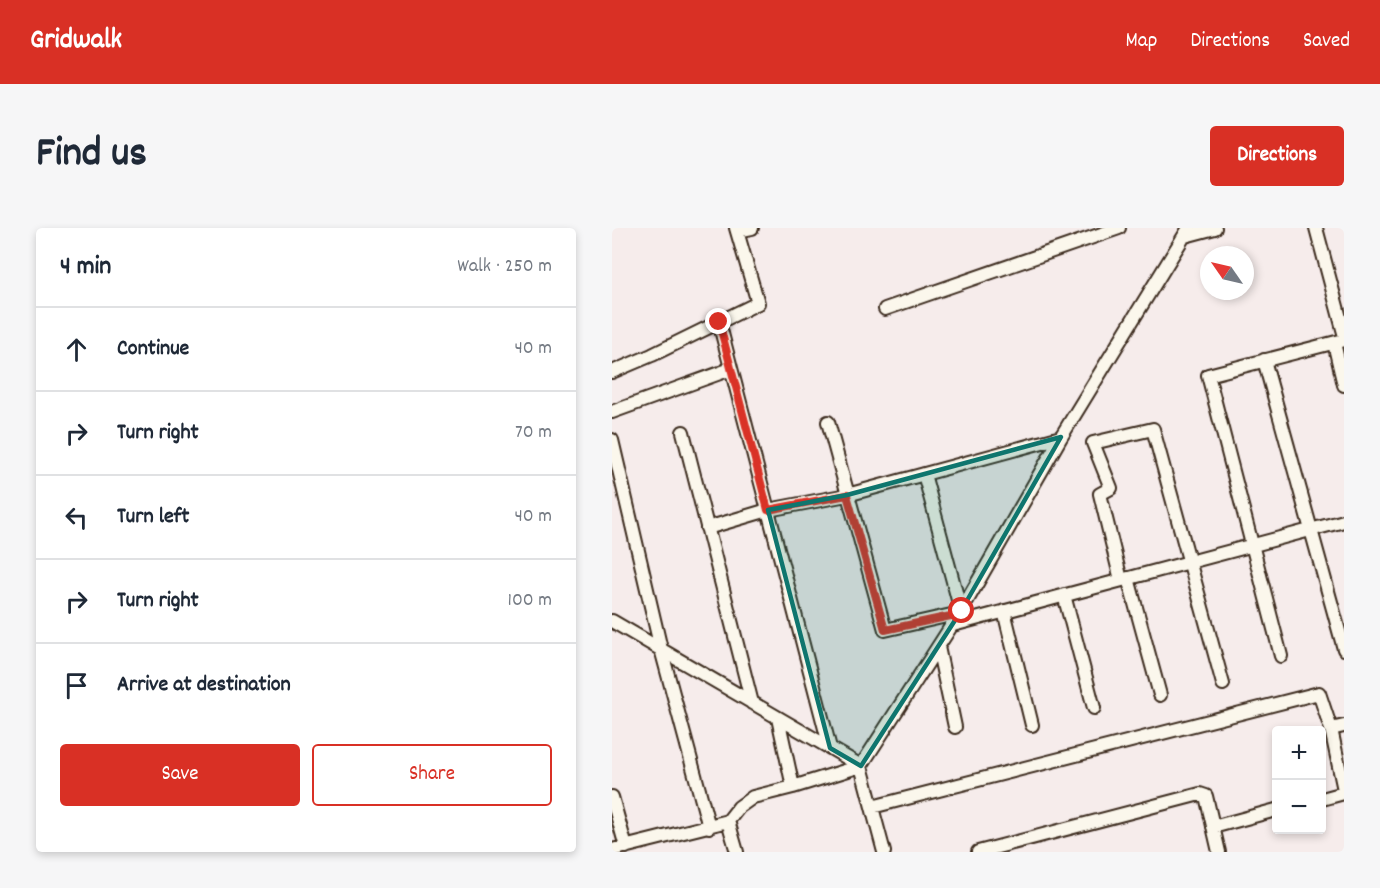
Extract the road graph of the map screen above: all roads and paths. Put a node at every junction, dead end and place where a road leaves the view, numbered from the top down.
1 (752, 228) edge
2 (1119, 228) edge
3 (1215, 228) edge
4 (1316, 228) edge
5 (737, 230) edge
6 (1187, 232) edge
7 (885, 309) dead end
8 (719, 322) junction
9 (1344, 333) edge
10 (1339, 341) edge
11 (1264, 360) junction
12 (731, 369) junction
13 (612, 372) edge
14 (1344, 386) edge
15 (612, 412) edge
16 (828, 422) dead end
17 (683, 432) dead end
18 (1062, 437) junction
19 (612, 440) edge
20 (924, 474) junction
21 (847, 495) junction
22 (768, 510) junction
23 (1344, 521) edge
24 (707, 528) junction
25 (1311, 530) junction
26 (1252, 545) junction
27 (1189, 562) junction
28 (1125, 579) junction
29 (1064, 595) junction
30 (1004, 611) junction
31 (958, 616) junction
32 (612, 621) edge
33 (938, 647) junction
34 (661, 649) junction
35 (1344, 650) edge
36 (1281, 656) dead end
37 (1223, 684) dead end
38 (1160, 695) dead end
39 (752, 703) junction
40 (1094, 708) dead end
41 (778, 718) junction
42 (1032, 725) dead end
43 (1344, 726) edge
44 (956, 727) dead end
45 (1331, 729) junction
46 (830, 748) junction
47 (861, 766) junction
48 (793, 787) junction
49 (1344, 791) edge
50 (612, 797) edge
51 (1326, 798) edge
52 (872, 807) junction
53 (1272, 811) edge
54 (728, 821) junction
55 (709, 827) junction
56 (1213, 827) junction
57 (626, 847) junction
58 (654, 847) edge
59 (612, 850) edge
60 (737, 852) edge
61 (884, 852) edge
62 (978, 852) edge
63 (1219, 852) edge

1 - 5 street
2 - 7 street
3 - 6 street
4 - 9 street
5 - 8 street
6 - 18 street
8 - 12 street
8 - 13 street
10 - 11 street
10 - 14 street
11 - 25 street
11 - 26 street
12 - 15 street
12 - 22 street
16 - 21 street
17 - 24 street
18 - 20 street
18 - 31 street
19 - 34 street
20 - 21 street
20 - 31 street
21 - 22 street
21 - 31 street
22 - 24 street
22 - 46 street
23 - 25 street
24 - 39 street
25 - 26 street
25 - 35 street
26 - 27 street
26 - 36 street
27 - 28 street
27 - 28 street
27 - 37 street
28 - 29 street
28 - 38 street
29 - 30 street
29 - 40 street
30 - 31 street
30 - 42 street
31 - 33 street
32 - 34 street
33 - 44 street
33 - 47 street
34 - 39 street
34 - 55 street
39 - 41 street
41 - 46 street
41 - 48 street
43 - 45 street
45 - 49 street
45 - 52 street
46 - 47 street
47 - 48 street
47 - 52 street
48 - 54 street
49 - 51 street
50 - 57 street
52 - 61 street
53 - 56 street
54 - 55 street
54 - 60 street
55 - 58 street
56 - 62 street
56 - 63 street
57 - 58 street
57 - 59 street

